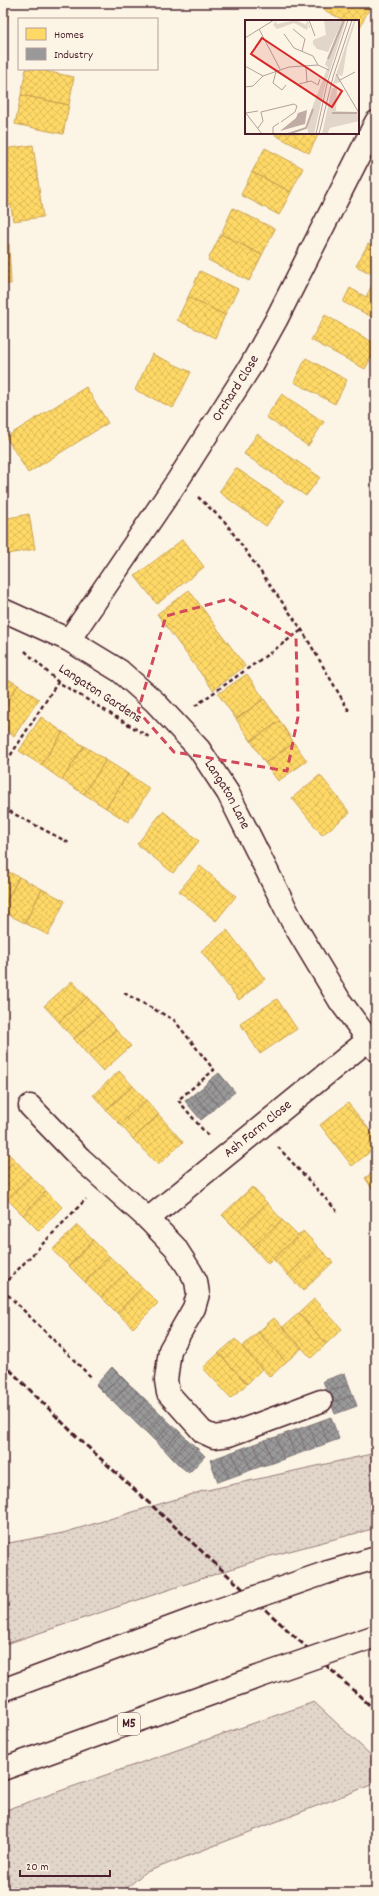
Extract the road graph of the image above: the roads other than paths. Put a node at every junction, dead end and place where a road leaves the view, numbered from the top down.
1 (376, 122) edge
2 (3, 610) edge
3 (69, 640) junction
4 (372, 1045) edge
5 (30, 1106) dead end
6 (148, 1219) junction
7 (321, 1401) dead end
8 (376, 1558) edge
9 (374, 1636) edge
10 (3, 1690) edge
11 (3, 1769) edge

1 - 3 main road, Orchard Close
2 - 3 main road, Langaton Lane
3 - 4 main road, Langaton Lane
4 - 6 main road, Ash Farm Close
5 - 6 main road
6 - 7 main road
8 - 10 main road, bridge
9 - 11 main road, M5, bridge

